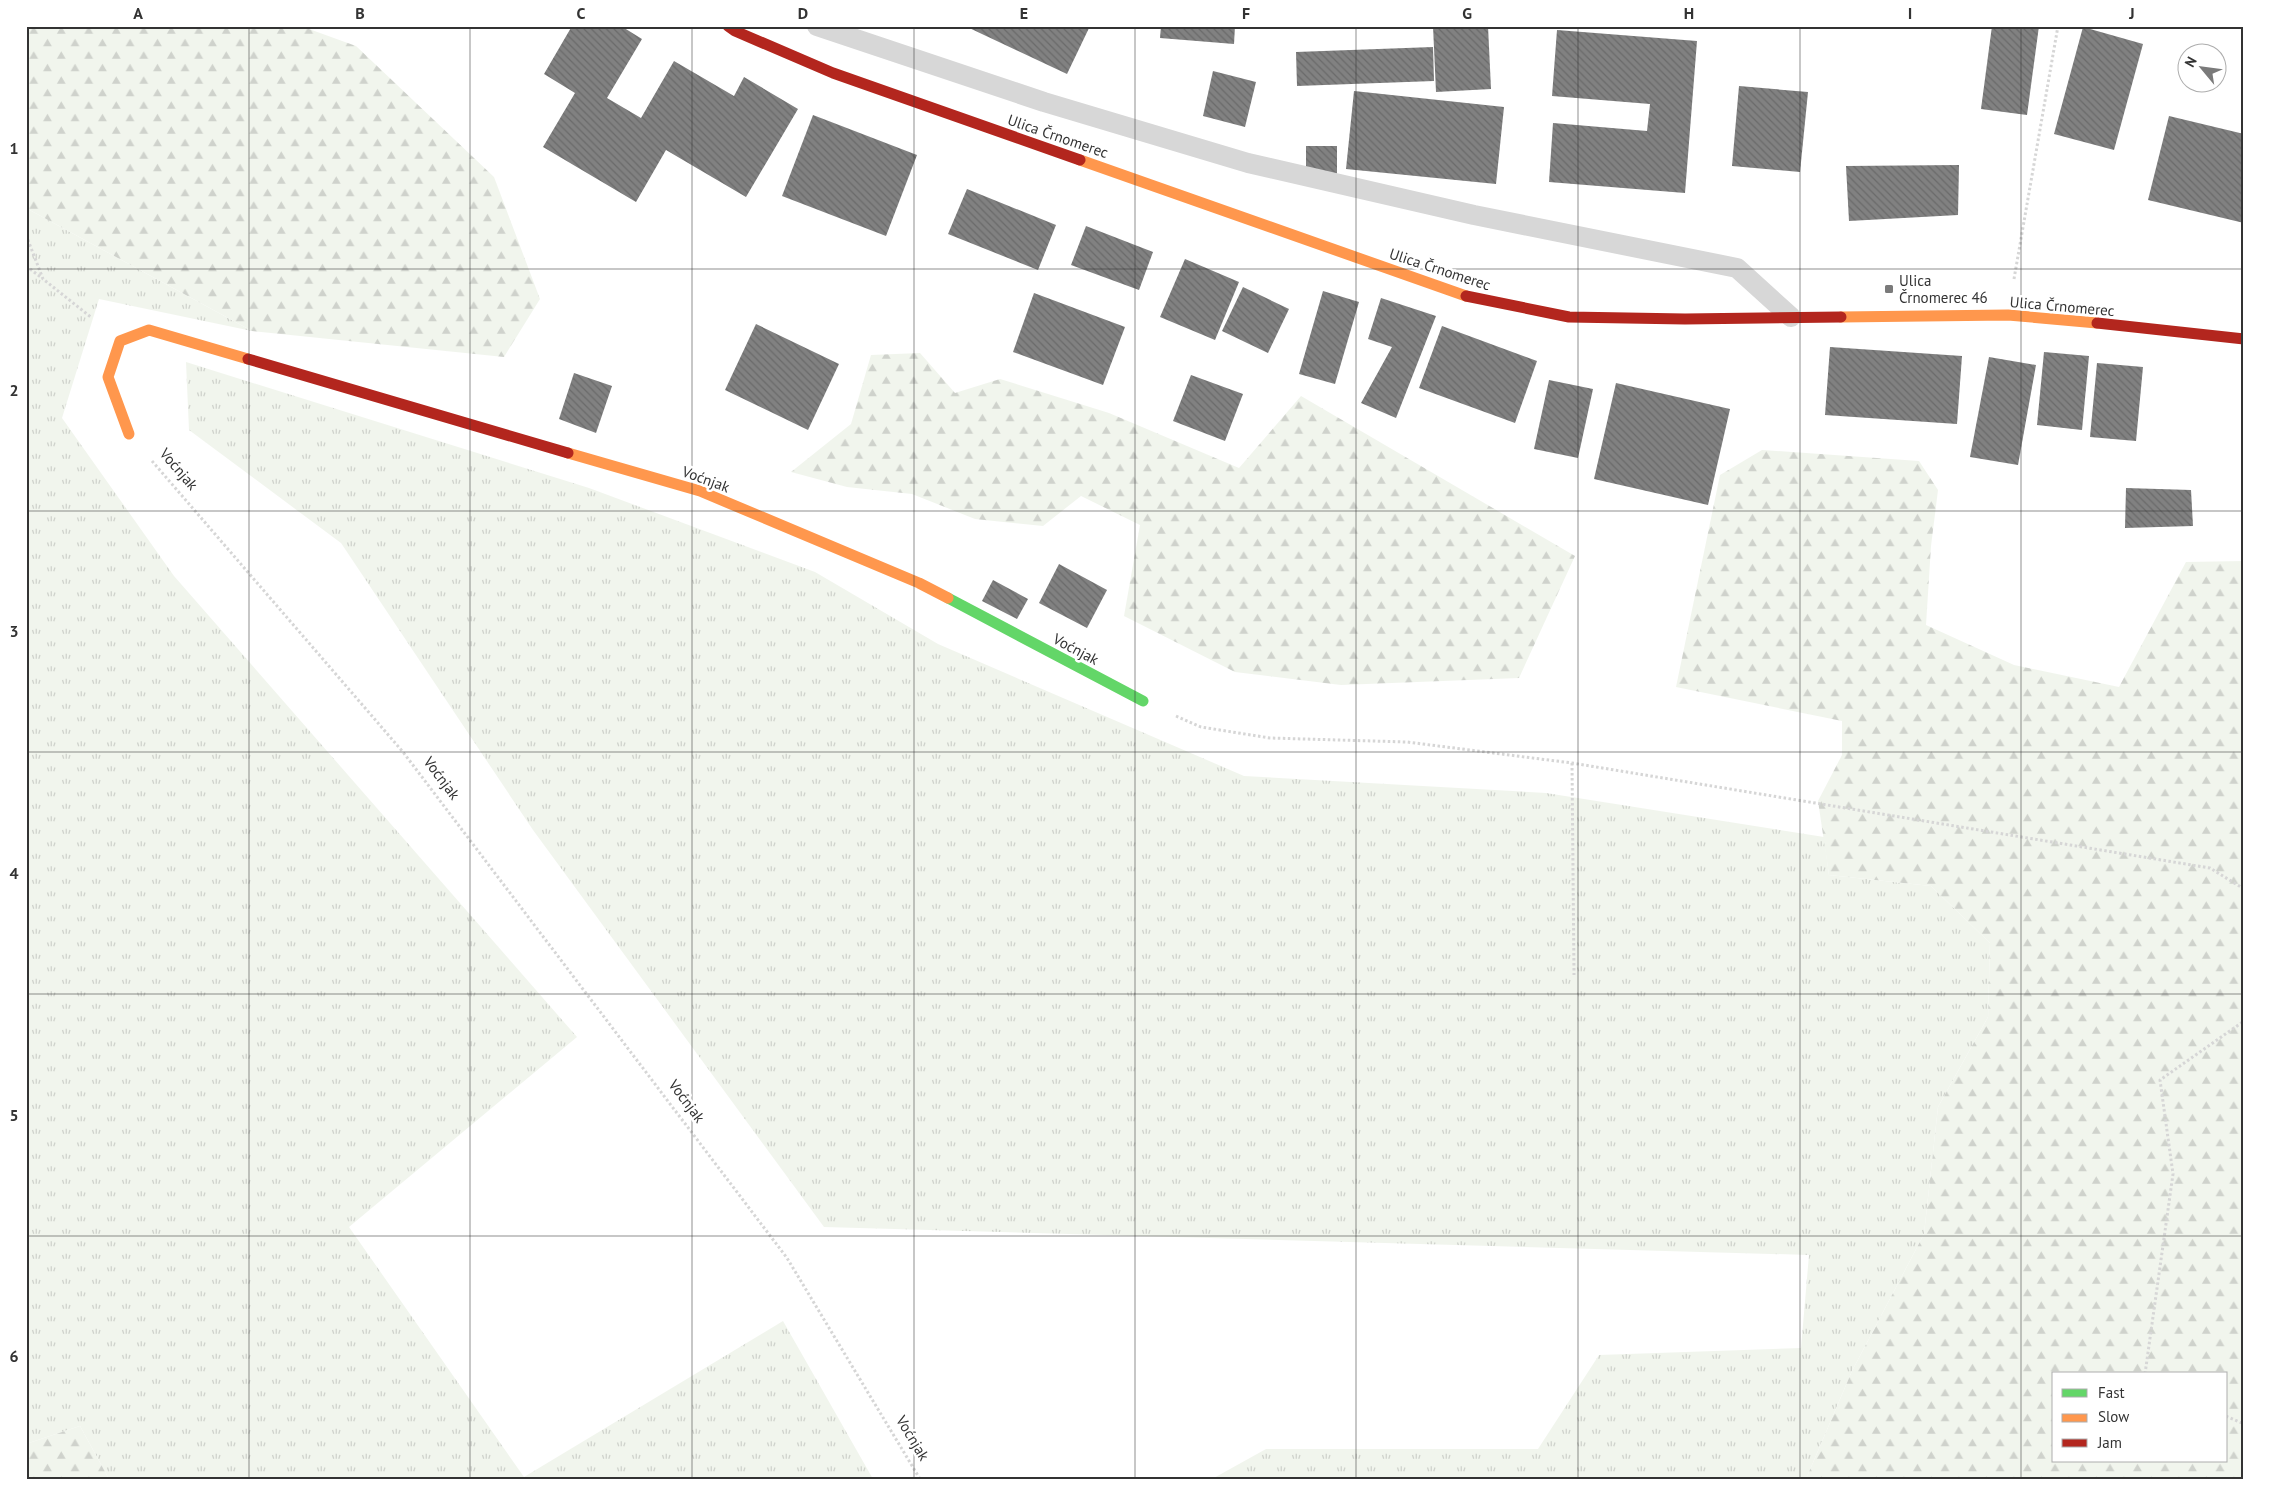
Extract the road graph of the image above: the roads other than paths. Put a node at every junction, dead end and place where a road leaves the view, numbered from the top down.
1 (728, 26) edge
2 (817, 26) edge
3 (1791, 317) junction
4 (2244, 339) edge
5 (129, 434) road end
6 (1143, 701) road end

1 - 3 street, Ulica Črnomerec
2 - 3 lane
3 - 4 street, Ulica Črnomerec
5 - 6 street, Voćnjak

